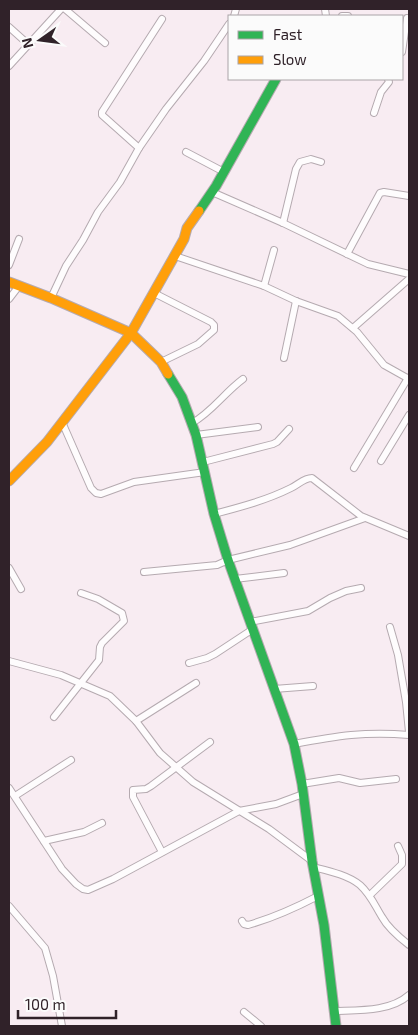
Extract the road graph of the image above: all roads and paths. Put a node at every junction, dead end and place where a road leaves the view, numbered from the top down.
1 (61, 9) edge
2 (65, 9) edge
3 (406, 18) edge
4 (162, 19) dead end
5 (228, 25) edge
6 (9, 27) edge
7 (105, 43) dead end
8 (28, 44) junction
9 (403, 44) edge
10 (9, 66) edge
11 (275, 80) edge
12 (388, 80) edge
13 (374, 113) dead end
14 (139, 148) junction
15 (186, 152) dead end
16 (321, 162) dead end
17 (224, 172) junction
18 (212, 192) junction
19 (409, 196) edge
20 (283, 223) junction
21 (19, 239) dead end
22 (274, 250) dead end
23 (347, 254) junction
24 (175, 256) junction
25 (9, 266) edge
26 (409, 274) edge
27 (409, 279) edge
28 (9, 282) edge
29 (19, 286) junction
30 (264, 286) junction
31 (154, 293) junction
32 (51, 298) junction
33 (9, 299) edge
34 (296, 301) junction
35 (353, 328) junction
36 (131, 334) junction
37 (284, 358) dead end
38 (161, 362) junction
39 (409, 378) edge
40 (243, 379) dead end
41 (409, 415) edge
42 (62, 422) junction
43 (192, 422) junction
44 (258, 427) dead end
45 (289, 428) dead end
46 (196, 435) junction
47 (381, 461) dead end
48 (203, 462) junction
49 (354, 468) dead end
50 (205, 472) junction
51 (9, 482) edge
52 (214, 514) junction
53 (365, 518) junction
54 (409, 536) edge
55 (228, 560) junction
56 (9, 568) edge
57 (144, 572) dead end
58 (284, 573) dead end
59 (235, 579) junction
60 (361, 588) dead end
61 (21, 589) dead end
62 (81, 593) dead end
63 (252, 626) junction
64 (390, 627) dead end
65 (9, 661) edge
66 (189, 663) dead end
67 (80, 683) junction
68 (196, 683) dead end
69 (313, 686) dead end
70 (274, 689) junction
71 (54, 717) dead end
72 (136, 721) junction
73 (409, 733) edge
74 (210, 742) dead end
75 (294, 744) junction
76 (71, 760) dead end
77 (177, 768) junction
78 (396, 779) dead end
79 (302, 784) junction
80 (9, 788) edge
81 (303, 794) junction
82 (15, 796) junction
83 (239, 811) junction
84 (102, 823) dead end
85 (44, 841) junction
86 (398, 846) dead end
87 (162, 852) junction
88 (313, 868) junction
89 (318, 896) junction
90 (370, 896) junction
91 (9, 906) edge
92 (242, 921) dead end
93 (409, 945) edge
94 (409, 995) edge
95 (334, 1011) junction
96 (244, 1012) dead end
97 (62, 1026) edge
98 (261, 1026) edge
99 (336, 1026) edge

1 - 8 street
2 - 7 street
3 - 9 street
4 - 14 street
5 - 14 street
6 - 8 street
8 - 10 street
11 - 17 street
12 - 13 street
14 - 32 street
15 - 17 street
16 - 20 street
17 - 18 street
18 - 20 street
18 - 24 street
19 - 23 street
20 - 23 street
21 - 25 street
22 - 30 street
23 - 26 street
24 - 30 street
24 - 31 street
27 - 35 street
28 - 29 street
29 - 32 street
29 - 33 street
30 - 34 street
31 - 36 street
31 - 38 street
32 - 36 street
34 - 35 street
34 - 37 street
35 - 39 street
36 - 38 street
36 - 42 street
38 - 43 street
39 - 49 street
40 - 43 street
41 - 47 street
42 - 50 street
42 - 51 street
43 - 46 street
44 - 46 street
45 - 48 street
46 - 48 street
48 - 50 street
50 - 52 street
52 - 53 street
52 - 55 street
53 - 54 street
53 - 55 street
55 - 57 street
55 - 59 street
56 - 61 street
58 - 59 street
59 - 63 street
60 - 63 street
62 - 67 street
63 - 66 street
63 - 70 street
64 - 73 street
65 - 67 street
67 - 71 street
67 - 72 street
68 - 72 street
69 - 70 street
70 - 75 street
72 - 77 street
73 - 75 street
74 - 77 street
75 - 79 street
76 - 82 street
77 - 83 street
77 - 87 street
78 - 79 street
79 - 81 street
80 - 82 street
81 - 83 street
81 - 88 street
82 - 85 street
83 - 87 street
83 - 88 street
84 - 85 street
85 - 87 street
86 - 90 street
88 - 89 street
88 - 90 street
89 - 92 street
89 - 95 street
90 - 93 street
91 - 97 street
94 - 95 street
95 - 99 street
96 - 98 street

